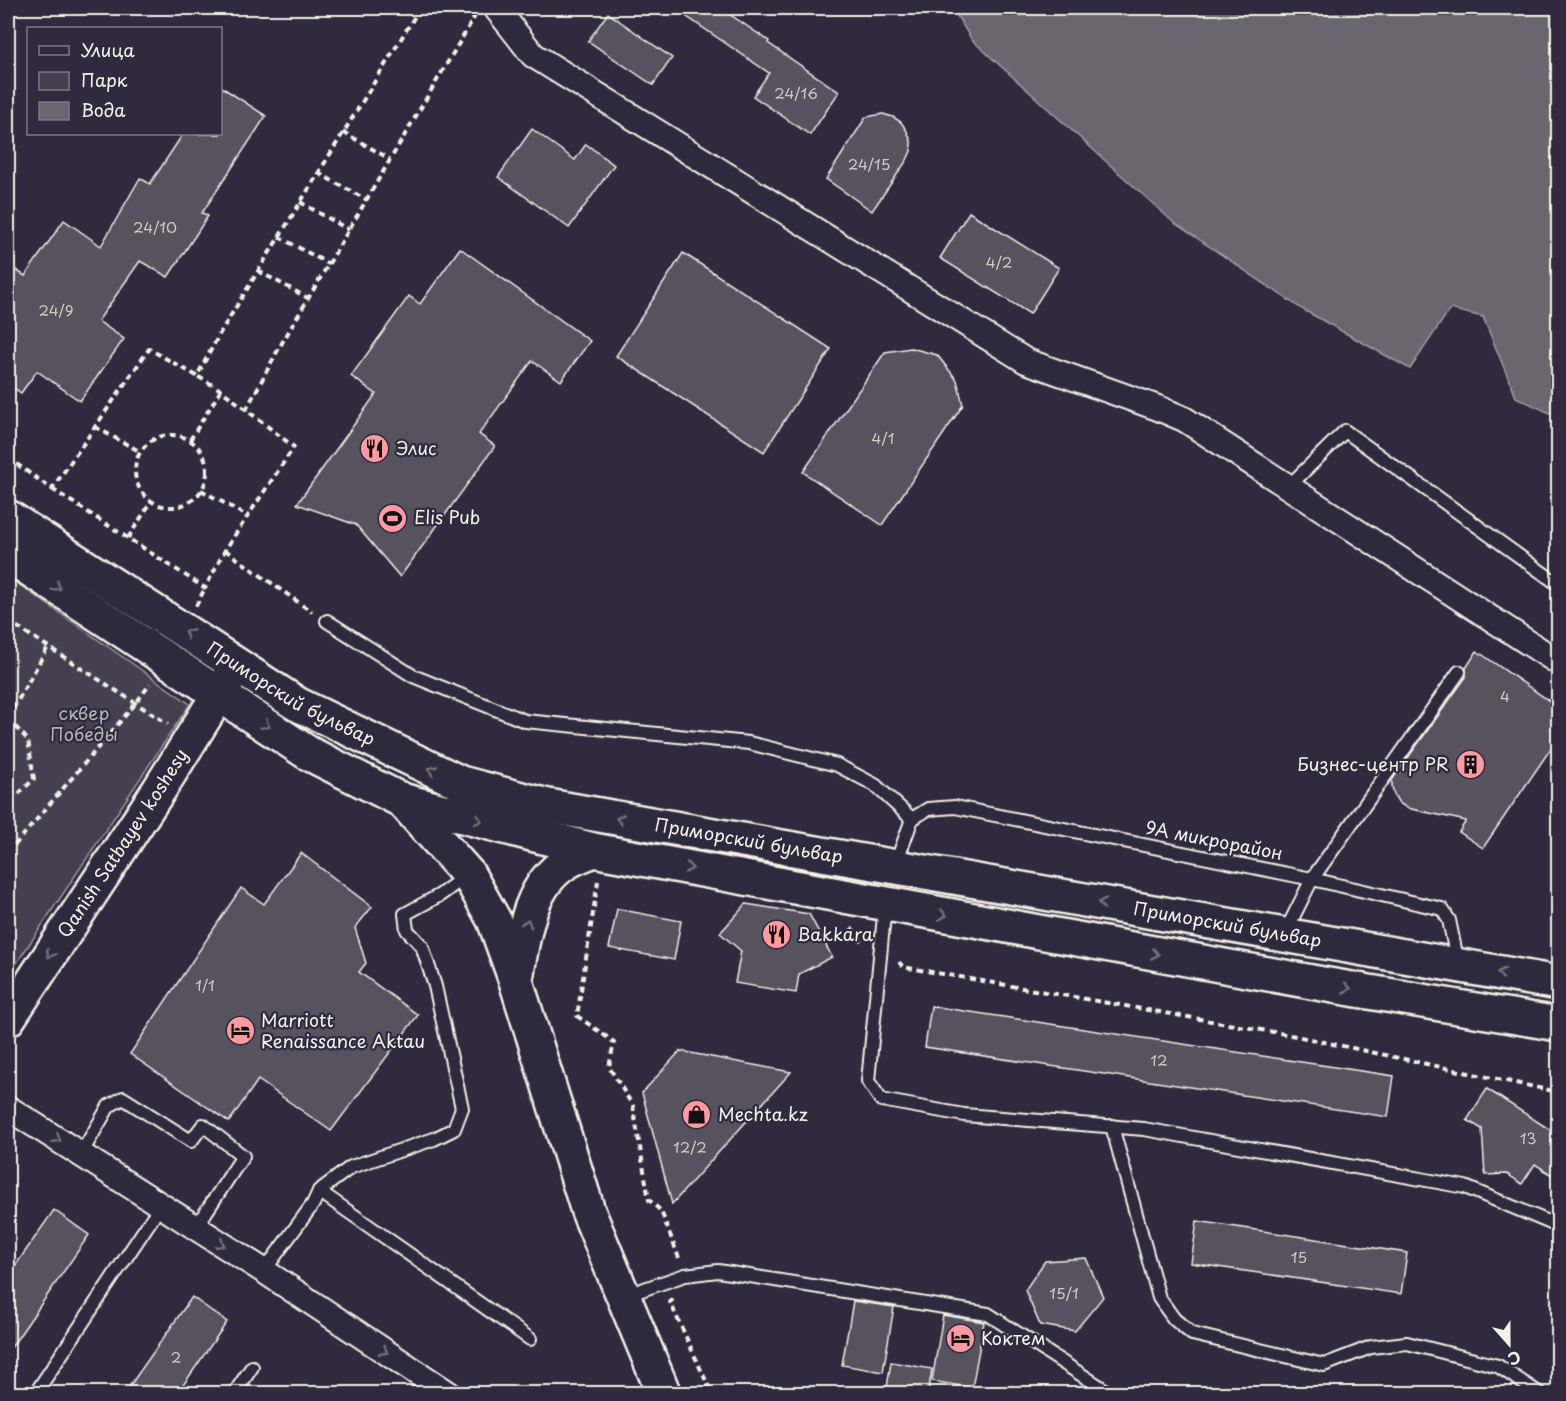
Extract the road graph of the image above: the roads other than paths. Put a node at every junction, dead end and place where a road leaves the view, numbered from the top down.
1 (496, 8) edge
2 (1288, 487) junction
3 (8, 517) edge
4 (8, 555) edge
5 (1558, 584) edge
6 (327, 621) road end
7 (1558, 662) edge
8 (237, 666) junction
9 (1459, 672) dead end
10 (218, 693) junction
11 (375, 743) junction
12 (401, 800) junction
13 (912, 819) junction
14 (596, 865) junction
15 (895, 867) junction
16 (468, 874) junction
17 (1312, 879) junction
18 (885, 904) junction
19 (1284, 935) junction
20 (1458, 965) junction
21 (516, 981) junction
22 (1558, 983) edge
23 (8, 1019) edge
24 (1558, 1024) edge
25 (8, 1108) edge
26 (1112, 1126) junction
27 (81, 1154) junction
28 (319, 1191) junction
29 (161, 1205) junction
30 (1558, 1226) edge
31 (196, 1227) junction
32 (264, 1271) junction
33 (624, 1296) junction
34 (530, 1339) dead end
35 (252, 1367) dead end
36 (34, 1394) edge
37 (234, 1394) edge
38 (449, 1394) edge
39 (664, 1394) edge
40 (1111, 1394) edge
41 (1540, 1394) edge

1 - 2 street
2 - 5 lane
2 - 7 street
8 -> 3 street, Приморский бульвар
4 -> 10 street, Приморский бульвар
6 - 13 lane
8 - 10 street, Qanish Satbayev koshesy
8 - 11 street, Приморский бульвар
9 - 17 lane
10 -> 12 street, Приморский бульвар
10 -> 23 street, Qanish Satbayev koshesy
11 - 12 street
15 -> 11 street, Приморский бульвар
12 -> 14 street, Приморский бульвар
12 - 16 street
13 - 15 lane
13 - 17 lane, 9А микрорайон
14 -> 18 street, Приморский бульвар
21 -> 14 street
19 -> 15 street, Приморский бульвар
16 - 21 street
16 - 28 lane
17 - 19 lane
17 - 20 lane, 9А микрорайон
18 -> 24 street, Приморский бульвар
18 - 26 lane
19 - 20 street, Приморский бульвар
22 -> 20 street, Приморский бульвар
21 - 33 street
25 -> 27 street
26 - 30 lane
26 - 41 lane
27 - 29 street
27 - 31 lane
28 - 32 lane
28 - 34 lane
29 - 31 street
29 - 36 lane
31 -> 32 street
32 -> 38 street
33 - 39 street
33 - 40 lane
35 - 37 lane

